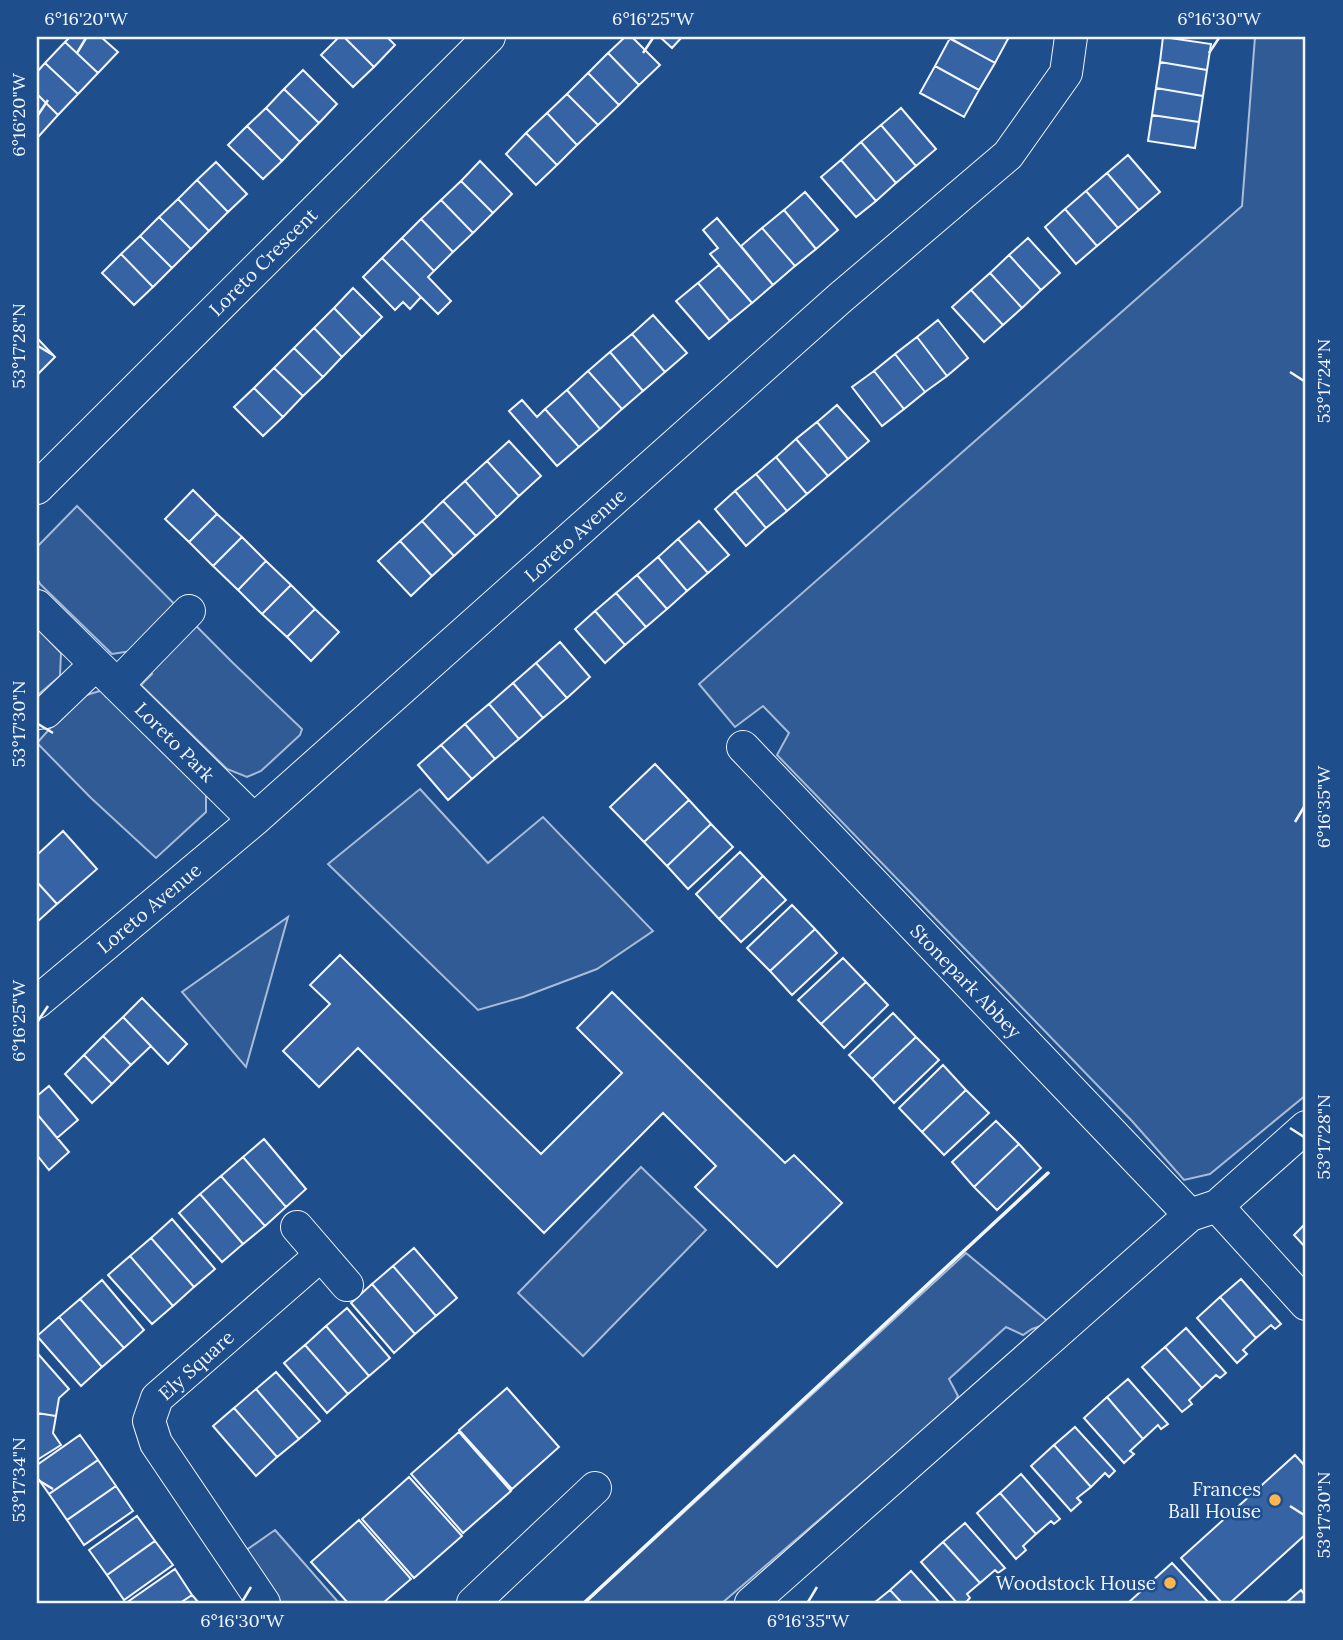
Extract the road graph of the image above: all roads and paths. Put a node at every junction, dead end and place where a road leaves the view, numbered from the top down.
1 (489, 37) edge
2 (1071, 37) edge
3 (37, 488) edge
4 (37, 606) edge
5 (189, 611) dead end
6 (106, 675) junction
7 (37, 713) edge
8 (743, 747) dead end
9 (254, 820) junction
10 (37, 1002) edge
11 (1306, 1126) edge
12 (1204, 1211) junction
13 (297, 1227) dead end
14 (321, 1255) junction
15 (347, 1285) dead end
16 (1306, 1304) edge
17 (595, 1488) dead end
18 (264, 1603) edge
19 (473, 1603) edge
20 (751, 1603) edge

1 - 3 street, Loreto Crescent
2 - 9 street, Loreto Avenue
4 - 6 street, Loreto Park
5 - 6 street
6 - 7 street
6 - 9 street, Loreto Park
8 - 12 street, Stonepark Abbey
9 - 10 street, Loreto Avenue
11 - 12 street
12 - 16 street, Stonepark Abbey
12 - 20 street
13 - 14 street
14 - 15 street
14 - 18 street, Ely Square
17 - 19 street

